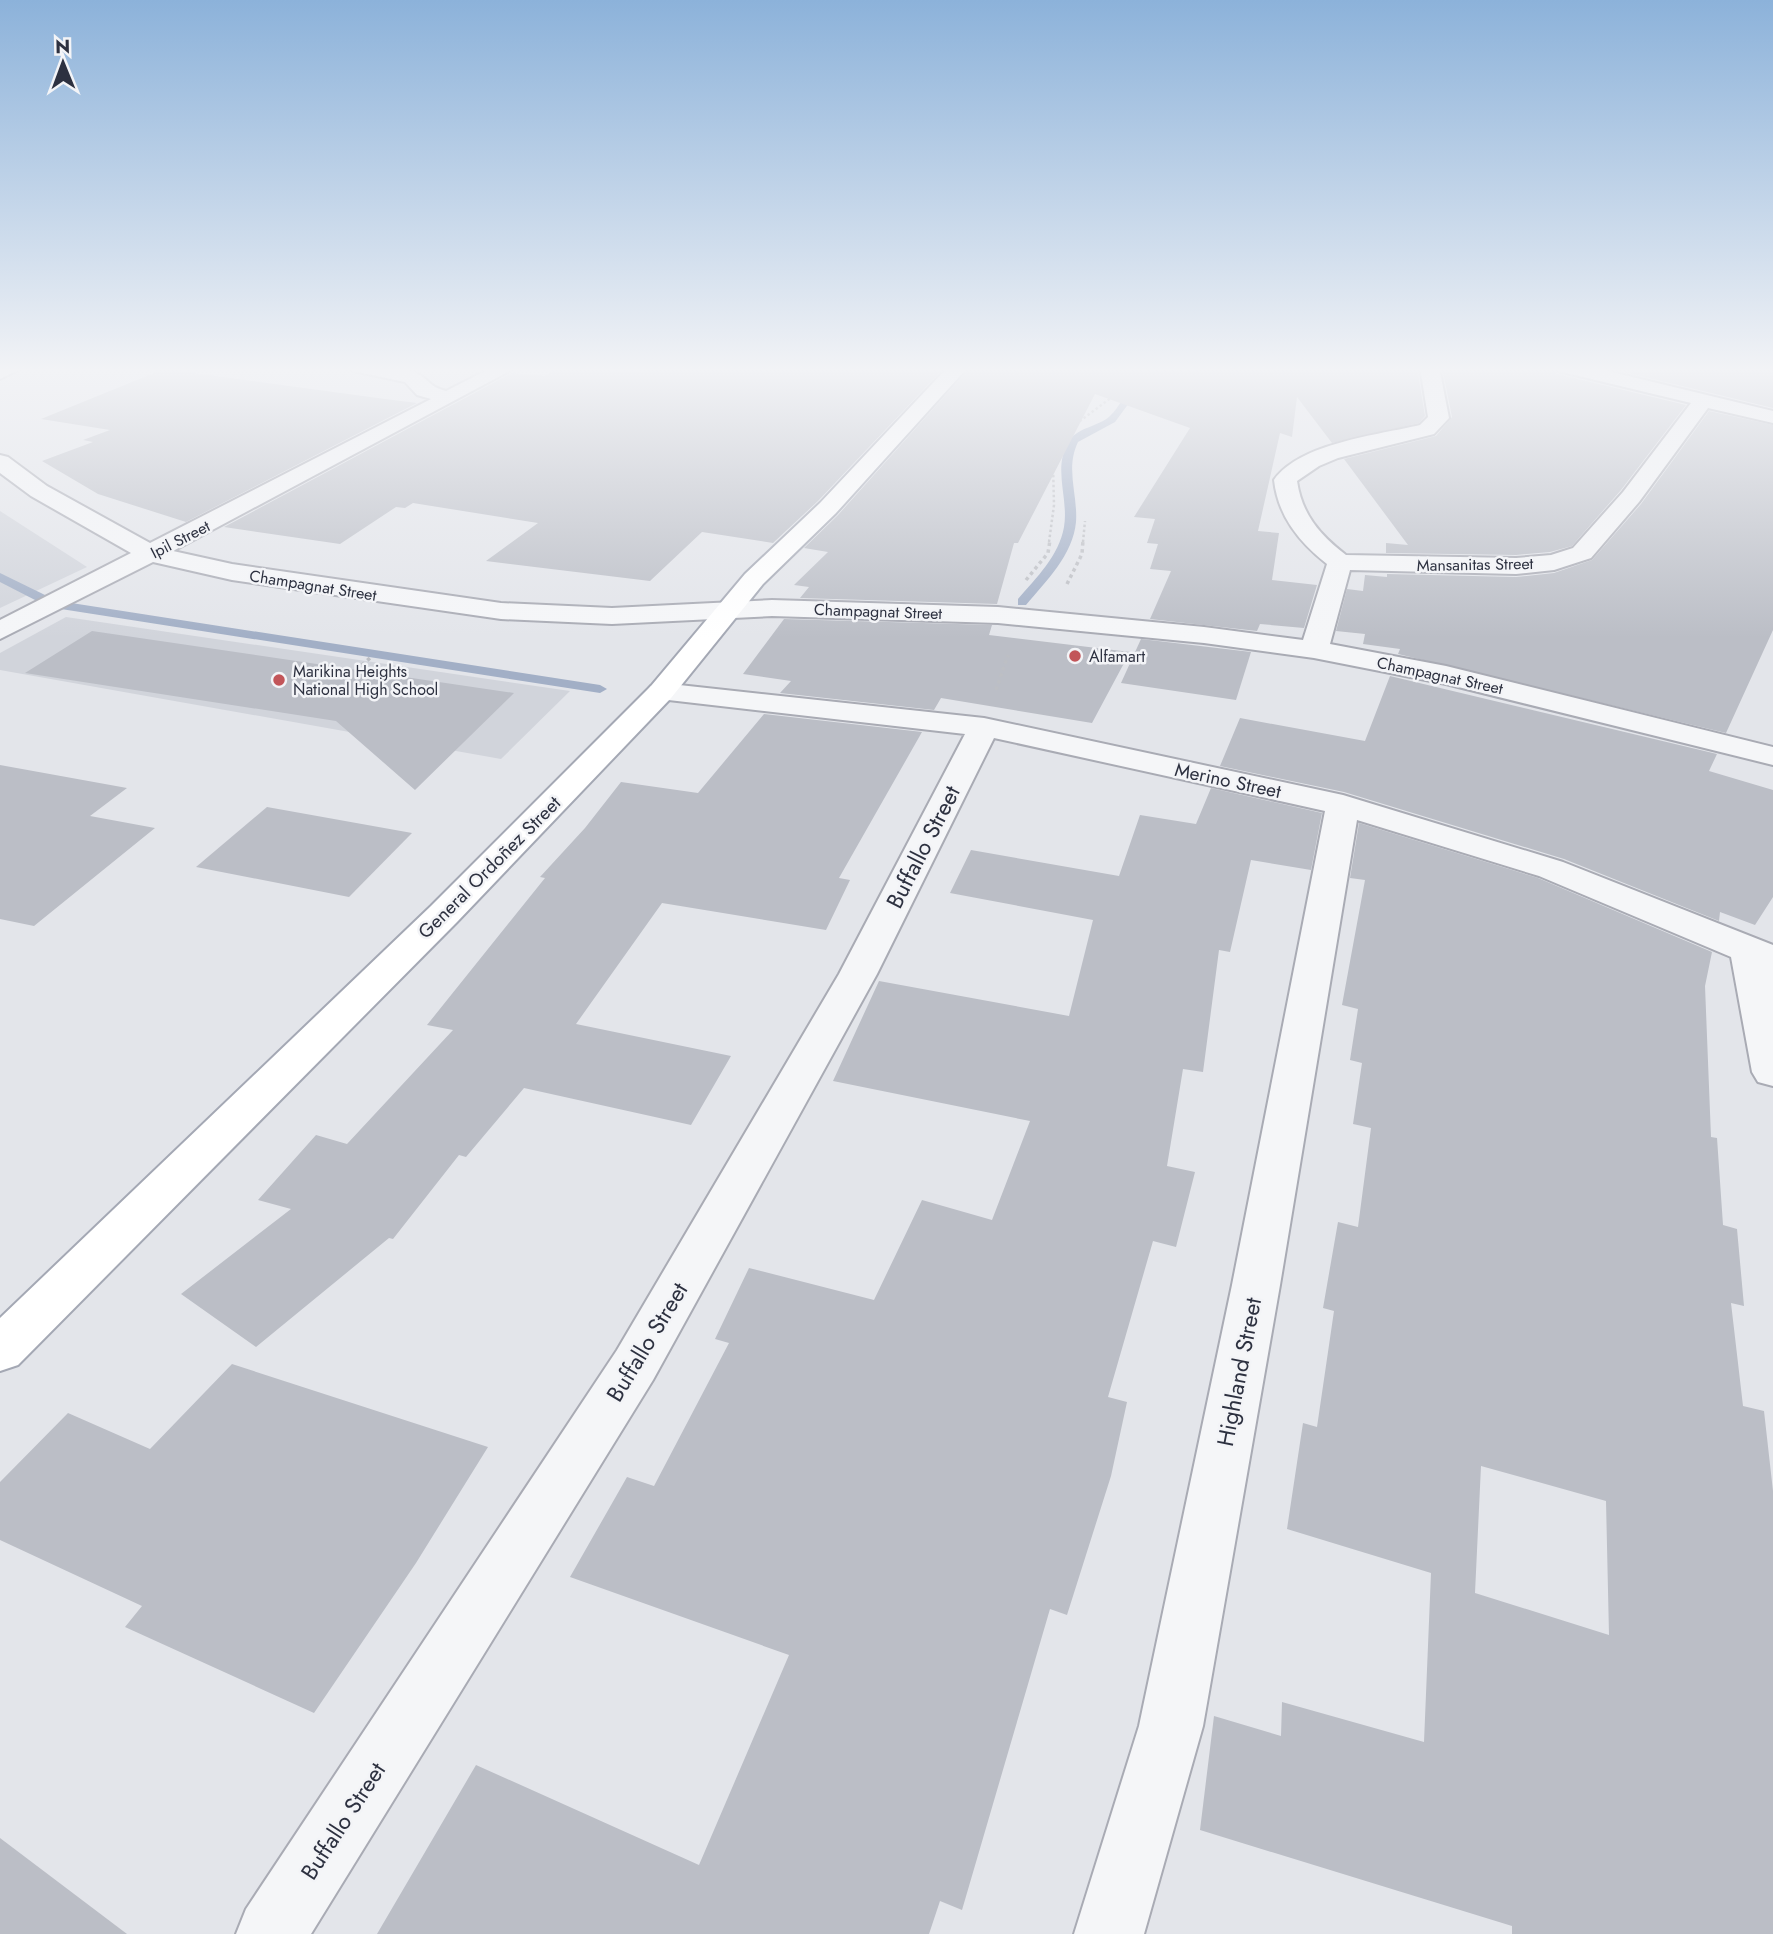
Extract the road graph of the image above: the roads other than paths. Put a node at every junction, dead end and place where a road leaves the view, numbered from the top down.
1 (336, 457) edge
2 (875, 457) edge
3 (1323, 457) edge
4 (1660, 457) edge
5 (0, 463) edge
6 (152, 554) junction
7 (1340, 562) junction
8 (728, 608) junction
9 (0, 631) edge
10 (1314, 650) junction
11 (661, 692) junction
12 (984, 727) junction
13 (1773, 756) edge
14 (1343, 804) junction
15 (1761, 954) edge
16 (1773, 1072) edge
17 (0, 1350) edge
18 (271, 1934) edge
19 (1109, 1934) edge

1 - 6 street, Ipil Street
2 - 8 main road, General Ordoñez Street
3 - 7 street
4 - 7 street, Mansanitas Street
5 - 6 street, Champagnat Street
6 - 8 street, Champagnat Street
6 - 9 street, Ipil Street
7 - 10 street
8 - 10 street, Champagnat Street
8 - 11 main road, General Ordoñez Street
10 - 13 street, Champagnat Street
11 - 12 street, Merino Street
11 - 17 main road, General Ordoñez Street
12 - 14 street, Merino Street
12 - 18 street, Buffallo Street
14 - 15 street, Merino Street
14 - 19 street, Highland Street
15 - 16 street

